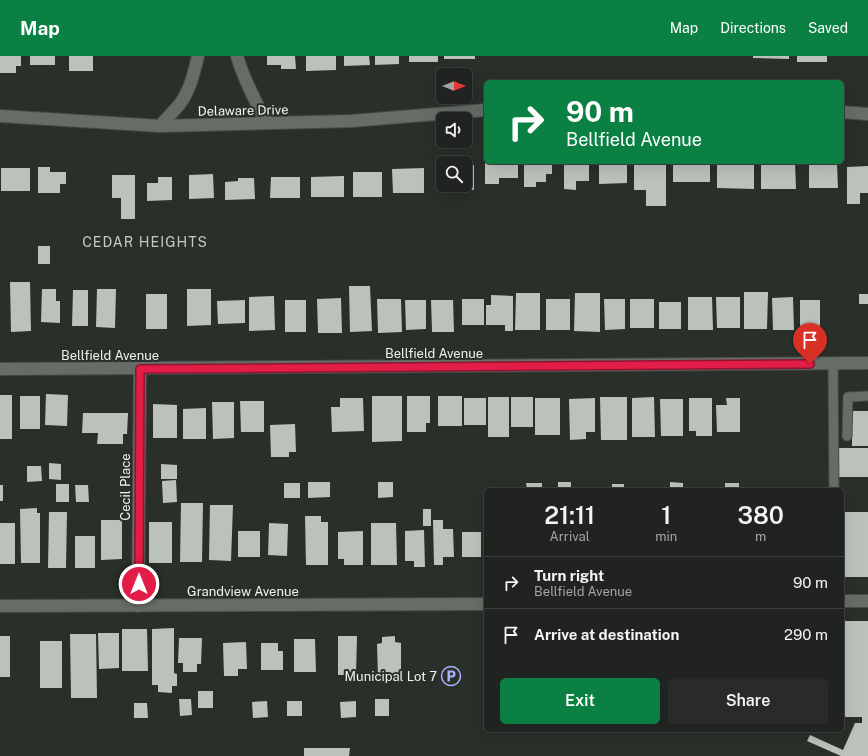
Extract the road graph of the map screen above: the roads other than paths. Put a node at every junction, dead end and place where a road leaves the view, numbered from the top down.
1 (198, 56) edge
2 (237, 56) edge
3 (484, 110) edge
4 (844, 112) edge
5 (868, 114) edge
6 (0, 116) edge
7 (267, 123) junction
8 (160, 126) junction
9 (868, 363) edge
10 (833, 364) junction
11 (0, 369) edge
12 (140, 369) junction
13 (868, 396) edge
14 (847, 436) dead end
15 (834, 488) edge
16 (844, 601) edge
17 (868, 601) edge
18 (484, 604) edge
19 (0, 606) edge
20 (138, 606) junction

1 - 8 street
2 - 7 street
3 - 7 street, Delaware Drive
4 - 5 street
6 - 8 street, Delaware Drive
7 - 8 street, Delaware Drive
9 - 10 street, Bellfield Avenue
10 - 12 street, Bellfield Avenue
10 - 15 lane
11 - 12 street, Bellfield Avenue
12 - 20 street, Cecil Place
13 - 14 lane
16 - 17 street
18 - 20 street, Grandview Avenue
19 - 20 street, Grandview Avenue

